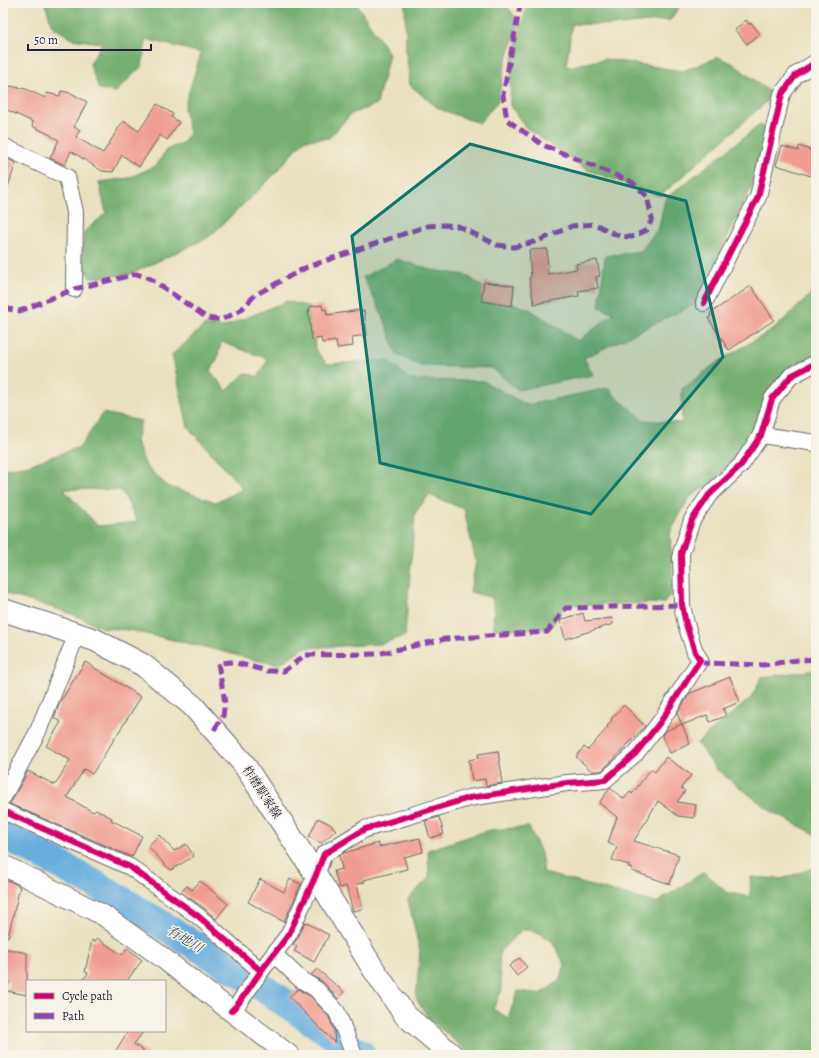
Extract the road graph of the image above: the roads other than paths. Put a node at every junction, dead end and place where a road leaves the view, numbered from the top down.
1 (816, 62) edge
2 (3, 146) edge
3 (74, 289) dead end
4 (704, 303) dead end
5 (816, 363) edge
6 (761, 435) junction
7 (816, 443) edge
8 (3, 610) edge
9 (77, 634) junction
10 (3, 797) edge
11 (3, 811) edge
12 (3, 865) edge
13 (316, 875) junction
14 (274, 954) junction
15 (261, 971) junction
16 (234, 1008) junction
17 (290, 1055) edge
18 (354, 1055) edge
19 (452, 1055) edge

1 - 4 street
2 - 3 street
5 - 6 street
6 - 7 street
6 - 13 street
8 - 9 main road, 柞磨駅家線
9 - 10 street
9 - 13 main road, 柞磨駅家線
11 - 15 street
12 - 16 street
13 - 14 street
13 - 19 main road, 柞磨駅家線
14 - 15 street
14 - 18 street
15 - 16 street
16 - 17 street

